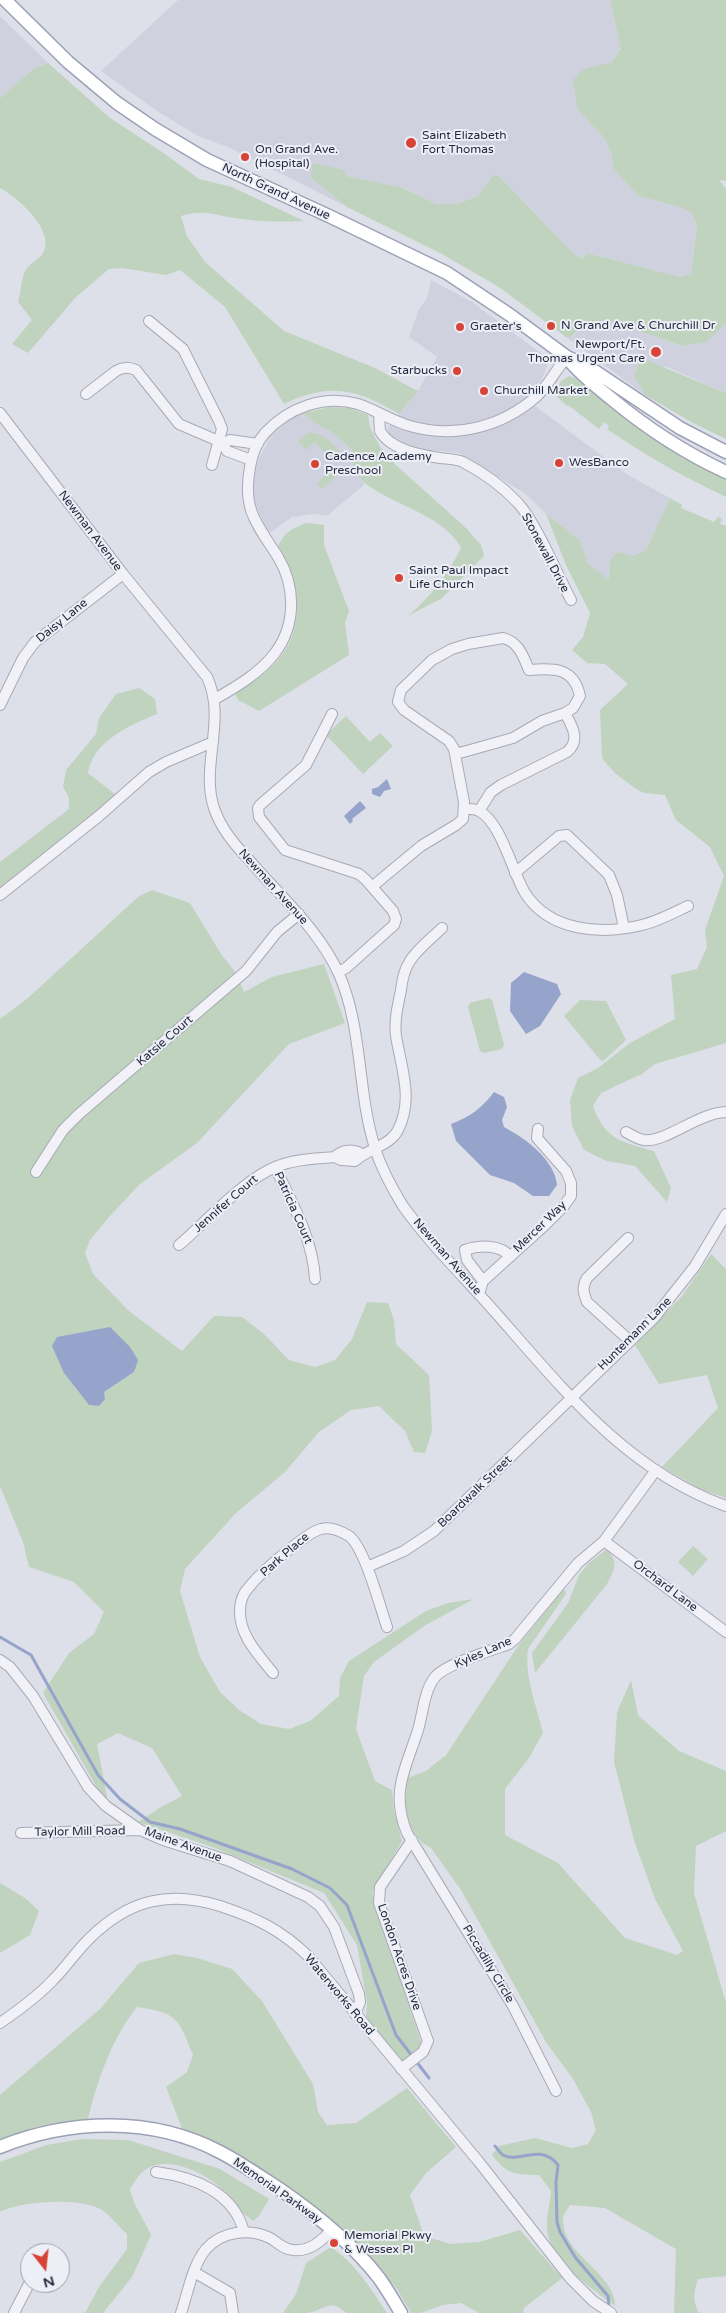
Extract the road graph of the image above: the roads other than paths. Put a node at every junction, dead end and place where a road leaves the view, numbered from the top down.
1 (5, 0) edge
2 (149, 321) dead end
3 (567, 357) junction
4 (86, 394) dead end
5 (0, 413) edge
6 (379, 414) junction
7 (221, 443) junction
8 (258, 444) junction
9 (726, 452) edge
10 (251, 460) junction
11 (212, 465) dead end
12 (726, 472) edge
13 (123, 574) junction
14 (571, 600) dead end
15 (215, 699) junction
16 (0, 705) edge
17 (565, 713) junction
18 (332, 714) dead end
19 (213, 742) junction
20 (456, 754) junction
21 (464, 809) junction
22 (479, 811) junction
23 (515, 872) junction
24 (373, 886) junction
25 (0, 896) edge
26 (688, 906) dead end
27 (299, 914) junction
28 (442, 928) dead end
29 (624, 928) junction
30 (338, 972) junction
31 (726, 1112) edge
32 (538, 1129) dead end
33 (626, 1132) dead end
34 (375, 1149) junction
35 (275, 1167) junction
36 (36, 1172) dead end
37 (726, 1214) edge
38 (628, 1238) dead end
39 (179, 1245) dead end
40 (510, 1257) junction
41 (315, 1279) dead end
42 (483, 1280) junction
43 (479, 1294) junction
44 (630, 1341) junction
45 (570, 1398) junction
46 (656, 1470) junction
47 (726, 1506) edge
48 (604, 1541) junction
49 (367, 1567) junction
50 (387, 1628) dead end
51 (726, 1632) edge
52 (0, 1660) edge
53 (273, 1673) dead end
54 (140, 1830) junction
55 (21, 1833) dead end
56 (412, 1840) junction
57 (355, 2014) junction
58 (0, 2023) edge
59 (404, 2066) junction
60 (556, 2091) dead end
61 (0, 2147) edge
62 (156, 2172) dead end
63 (332, 2229) junction
64 (244, 2232) junction
65 (194, 2272) junction
66 (24, 2293) edge
67 (608, 2311) edge
68 (14, 2313) edge
69 (181, 2313) edge
70 (233, 2313) edge
71 (402, 2313) edge

1 - 3 main road, North Grand Avenue
2 - 7 street
3 - 6 street
3 - 9 main road, North Grand Avenue
3 - 12 main road, North Grand Avenue
4 - 7 street
5 - 13 street, Newman Avenue
6 - 8 street
6 - 14 street, Stonewall Drive
7 - 8 street
7 - 10 street
7 - 11 street
8 - 10 street
10 - 15 street
13 - 15 street, Newman Avenue
13 - 16 street, Daisy Lane
15 - 19 street, Newman Avenue
17 - 20 street
17 - 20 street
17 - 22 street
18 - 24 street
19 - 25 street
19 - 27 street, Newman Avenue
20 - 21 street
21 - 22 street
21 - 24 street
22 - 23 street
23 - 29 street
23 - 29 street
24 - 30 street
26 - 29 street
27 - 30 street, Newman Avenue
27 - 36 street, Katsie Court
28 - 34 street, Jennifer Court
30 - 34 street, Newman Avenue
31 - 33 street
32 - 40 street, Mercer Way
34 - 35 street, Jennifer Court
34 - 43 street, Newman Avenue
35 - 39 street, Jennifer Court
35 - 41 street, Patricia Court
37 - 44 street, Huntemann Lane
38 - 44 street
40 - 42 street, Mercer Way
40 - 42 street
42 - 43 street
43 - 45 street, Newman Avenue
44 - 45 street, Huntemann Lane
45 - 46 street, Newman Avenue
45 - 49 street, Boardwalk Street
46 - 47 street, Newman Avenue
46 - 48 street, Kyles Lane
48 - 51 street, Orchard Lane
48 - 56 street, Kyles Lane
49 - 50 street, Park Place
49 - 53 street, Park Place
52 - 54 street, Maine Avenue
54 - 55 street, Taylor Mill Road
54 - 57 street, Maine Avenue
56 - 59 street, London Acres Drive
56 - 60 street, Piccadilly Circle
57 - 58 street, Waterworks Road
57 - 59 street, Waterworks Road
59 - 67 street, Waterworks Road
61 - 63 main road, Memorial Parkway
62 - 64 street
63 - 64 street
63 - 71 main road, Memorial Parkway
64 - 65 street
65 - 69 street
65 - 70 street
66 - 68 street

